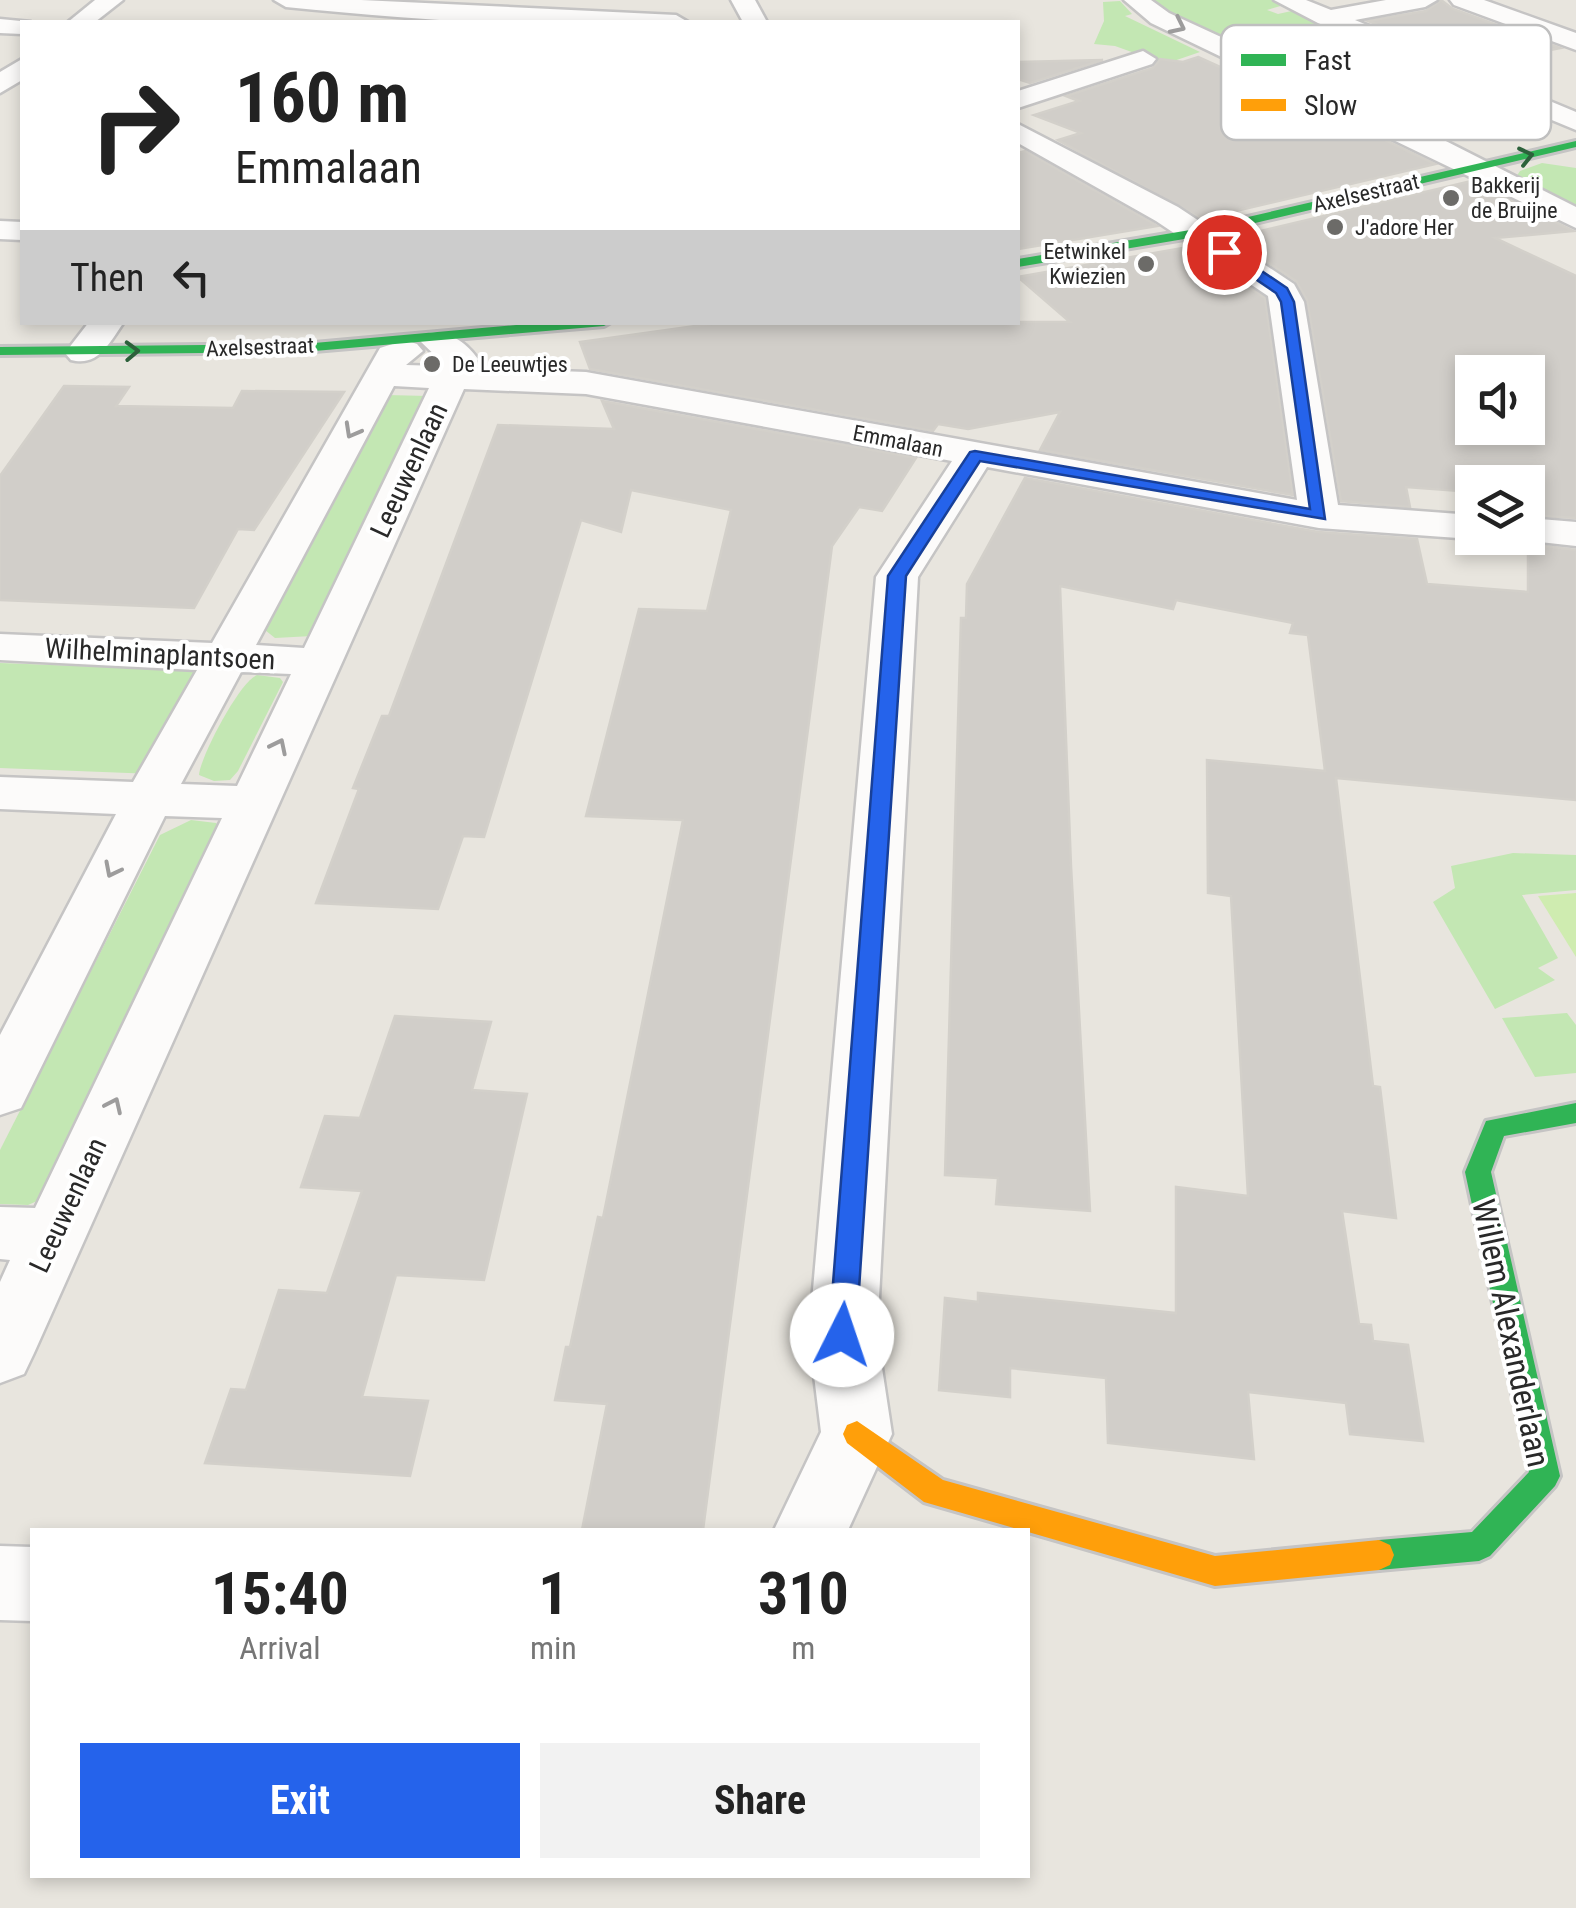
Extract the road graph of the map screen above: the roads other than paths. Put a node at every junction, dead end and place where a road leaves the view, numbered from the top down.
1 (111, 0) edge
2 (286, 0) edge
3 (1136, 0) edge
4 (1286, 0) edge
5 (1425, 0) edge
6 (1462, 0) edge
7 (375, 16) edge
8 (1327, 18) junction
9 (83, 20) edge
10 (576, 20) edge
11 (1344, 25) edge
12 (1530, 25) edge
13 (1551, 33) edge
14 (1576, 42) edge
15 (1221, 47) edge
16 (1114, 52) dead end
17 (20, 69) edge
18 (0, 85) edge
19 (1020, 99) edge
20 (1551, 112) edge
21 (1576, 122) edge
22 (1551, 128) edge
23 (1576, 130) edge
24 (1020, 133) edge
25 (1419, 140) edge
26 (1497, 140) edge
27 (1576, 144) edge
28 (1444, 152) junction
29 (1477, 168) junction
30 (1250, 196) dead end
31 (1186, 219) junction
32 (1576, 219) edge
33 (1020, 240) edge
34 (1020, 262) edge
35 (585, 325) edge
36 (162, 326) dead end
37 (34, 327) dead end
38 (98, 334) edge
39 (444, 347) edge
40 (0, 351) edge
41 (975, 456) junction
42 (1320, 516) junction
43 (1455, 525) edge
44 (1545, 531) edge
45 (1576, 534) edge
46 (0, 647) edge
47 (228, 656) junction
48 (320, 662) junction
49 (0, 792) edge
50 (149, 798) junction
51 (252, 804) junction
52 (0, 1092) edge
53 (1576, 1113) edge
54 (27, 1234) edge
55 (0, 1353) edge
56 (857, 1434) junction
57 (813, 1528) edge
58 (0, 1582) edge
59 (30, 1584) edge

1 - 9 street
2 - 7 street
3 -> 15 street
4 - 8 street
5 - 8 street
6 - 12 street
7 - 10 street
8 - 11 street
13 - 14 street
16 - 19 street
17 - 18 street
20 - 21 street
22 - 23 street, Axelsestraat
24 - 31 street
25 -> 28 street
26 - 28 street, Axelsestraat
29 -> 27 street, Axelsestraat
28 - 29 street, Axelsestraat
28 - 30 street, Axelsestraat
29 - 31 street, Axelsestraat
29 - 32 street
31 - 33 street, Axelsestraat
31 - 34 street, Axelsestraat
31 - 42 street
35 - 39 street, Axelsestraat
36 - 38 street, Axelsestraat
37 - 38 street, Axelsestraat
38 -> 39 street, Axelsestraat
38 - 40 street, Axelsestraat
39 - 41 street, Emmalaan
39 -> 47 street
39 - 48 street, Leeuwenlaan
41 - 42 street, Emmalaan
41 - 56 street
42 - 43 street, Emmalaan
44 - 45 street
46 - 47 street, Wilhelminaplantsoen
47 - 48 street, Wilhelminaplantsoen
47 - 50 street
51 -> 48 street, Leeuwenlaan
49 - 50 street
50 - 51 street
50 -> 52 street
54 -> 51 street, Leeuwenlaan
53 - 56 street, Willem Alexanderlaan
54 - 55 street, Leeuwenlaan
56 - 57 street
58 - 59 street

